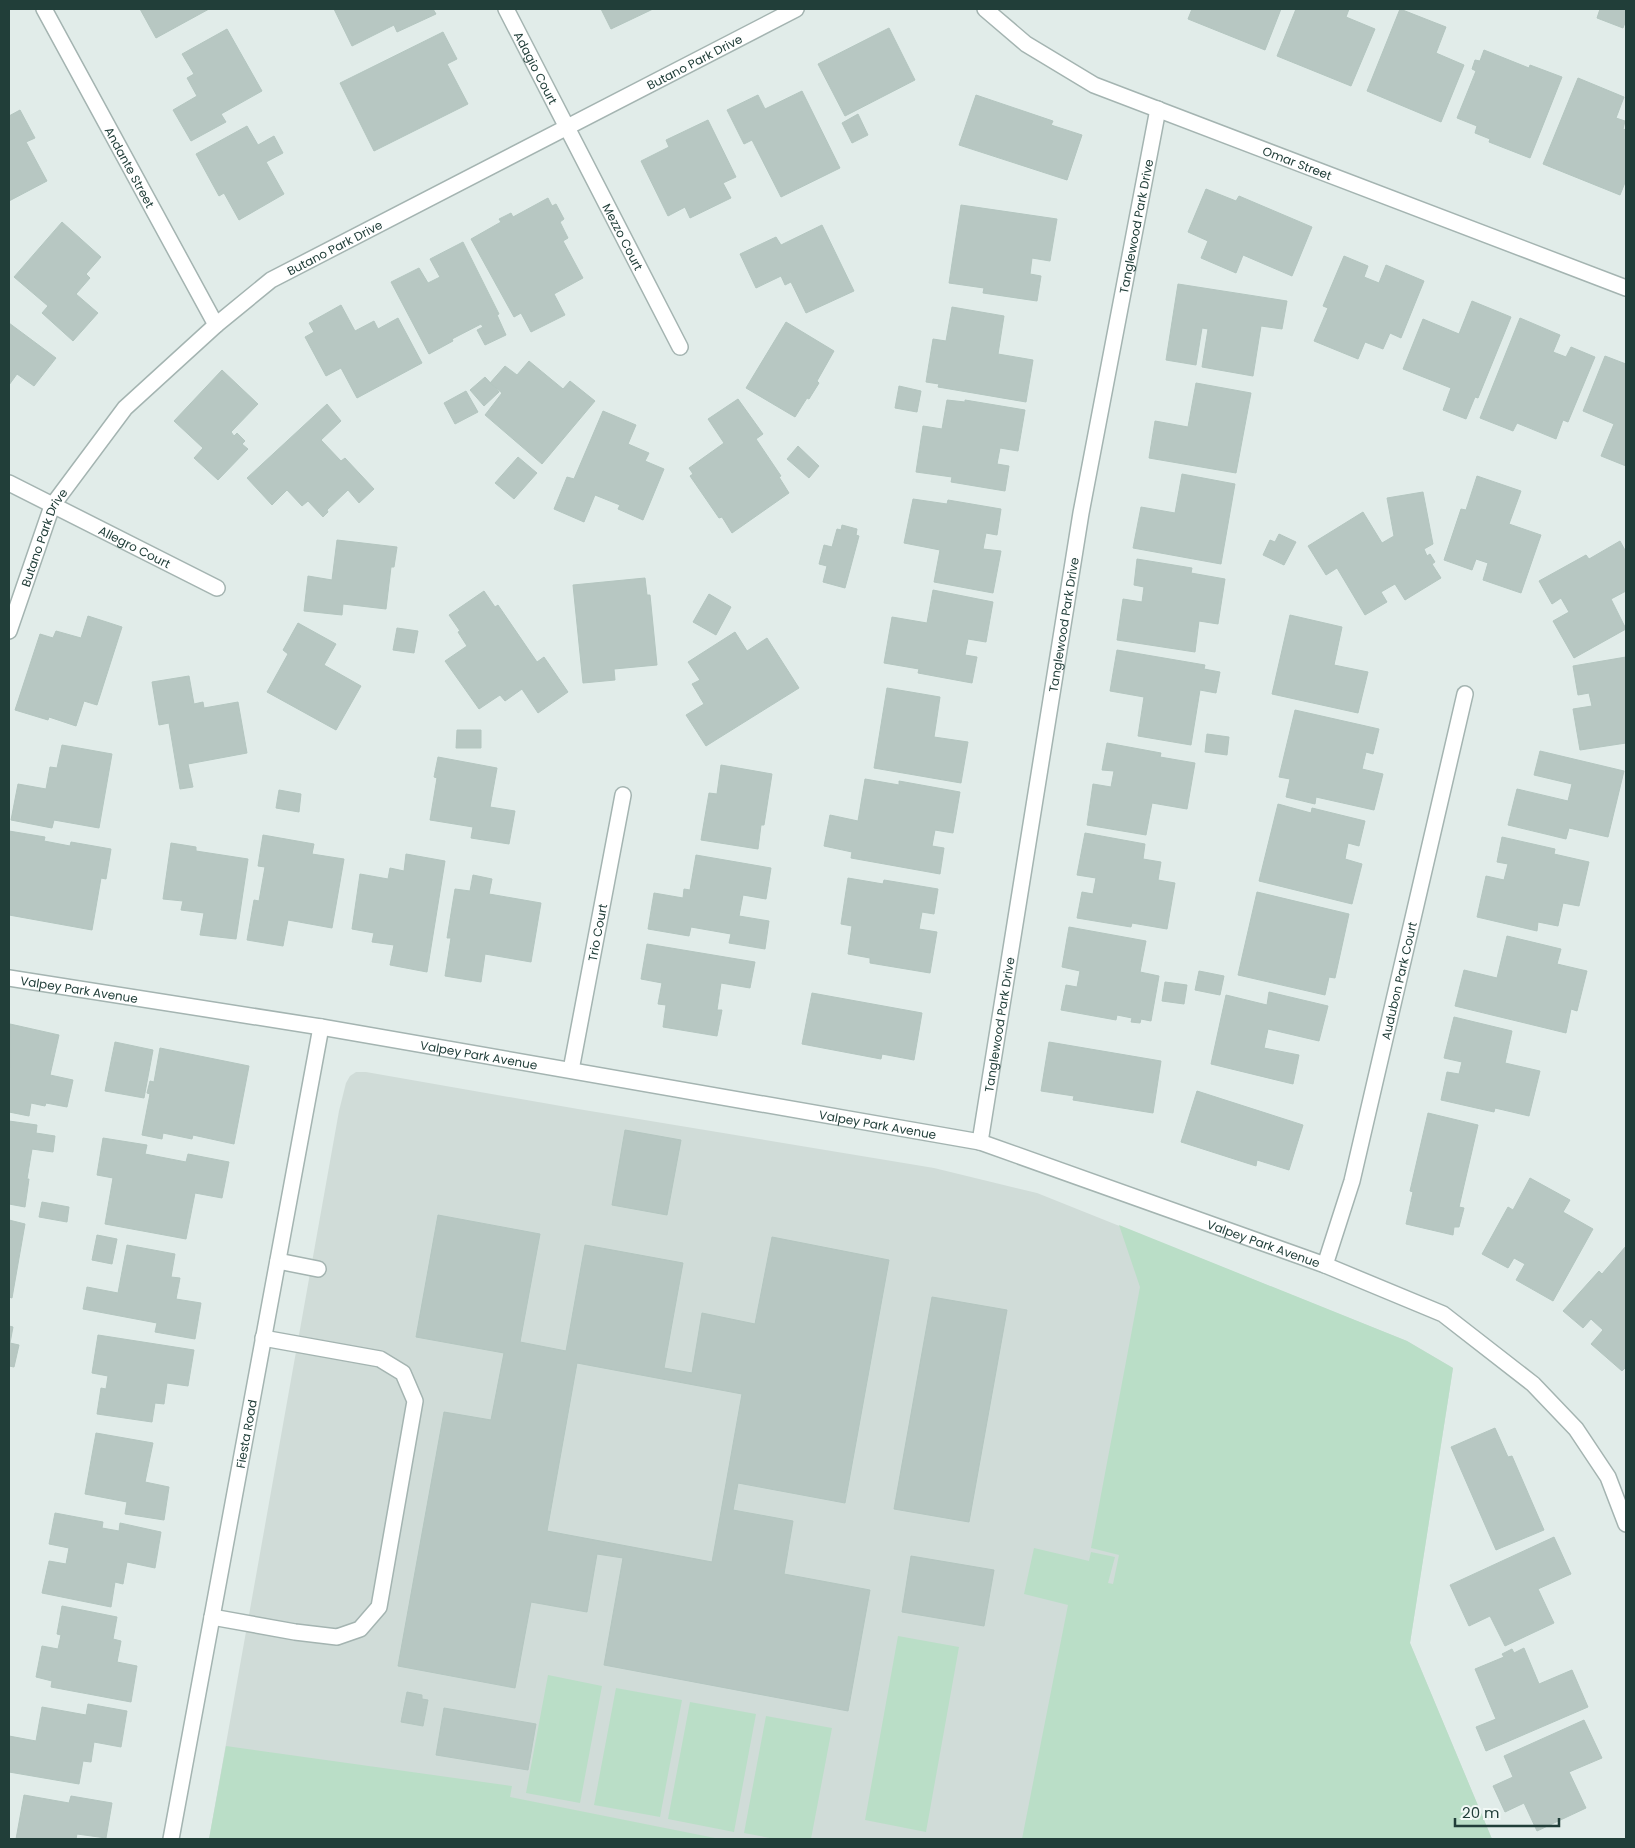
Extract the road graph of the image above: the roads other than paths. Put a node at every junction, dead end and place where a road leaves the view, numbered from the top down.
1 (44, 9) edge
2 (506, 9) edge
3 (796, 9) edge
4 (985, 9) edge
5 (1158, 110) junction
6 (566, 126) junction
7 (1626, 288) edge
8 (216, 324) junction
9 (680, 347) dead end
10 (9, 483) edge
11 (52, 506) junction
12 (218, 588) dead end
13 (9, 631) edge
14 (1465, 694) dead end
15 (623, 795) dead end
16 (9, 978) edge
17 (321, 1027) junction
18 (571, 1070) junction
19 (980, 1142) junction
20 (278, 1261) junction
21 (1325, 1265) junction
22 (318, 1269) dead end
23 (263, 1338) junction
24 (1626, 1524) edge
25 (212, 1618) junction
26 (171, 1839) edge

1 - 8 street, Andante Street
2 - 6 street, Adagio Court
3 - 6 street, Butano Park Drive
4 - 5 street, Omar Street
5 - 7 street, Omar Street
5 - 19 street, Tanglewood Park Drive
6 - 8 street, Butano Park Drive
6 - 9 street, Mezzo Court
8 - 11 street, Butano Park Drive
10 - 11 street, Allegro Court
11 - 12 street, Allegro Court
11 - 13 street, Butano Park Drive
14 - 21 street, Audubon Park Court
15 - 18 street, Trio Court
16 - 17 street, Valpey Park Avenue
17 - 18 street, Valpey Park Avenue
17 - 20 street, Fiesta Road
18 - 19 street, Valpey Park Avenue
19 - 21 street, Valpey Park Avenue
20 - 22 street
20 - 23 street, Fiesta Road
21 - 24 street, Valpey Park Avenue
23 - 25 street, Fiesta Road
23 - 25 street
25 - 26 street, Fiesta Road

